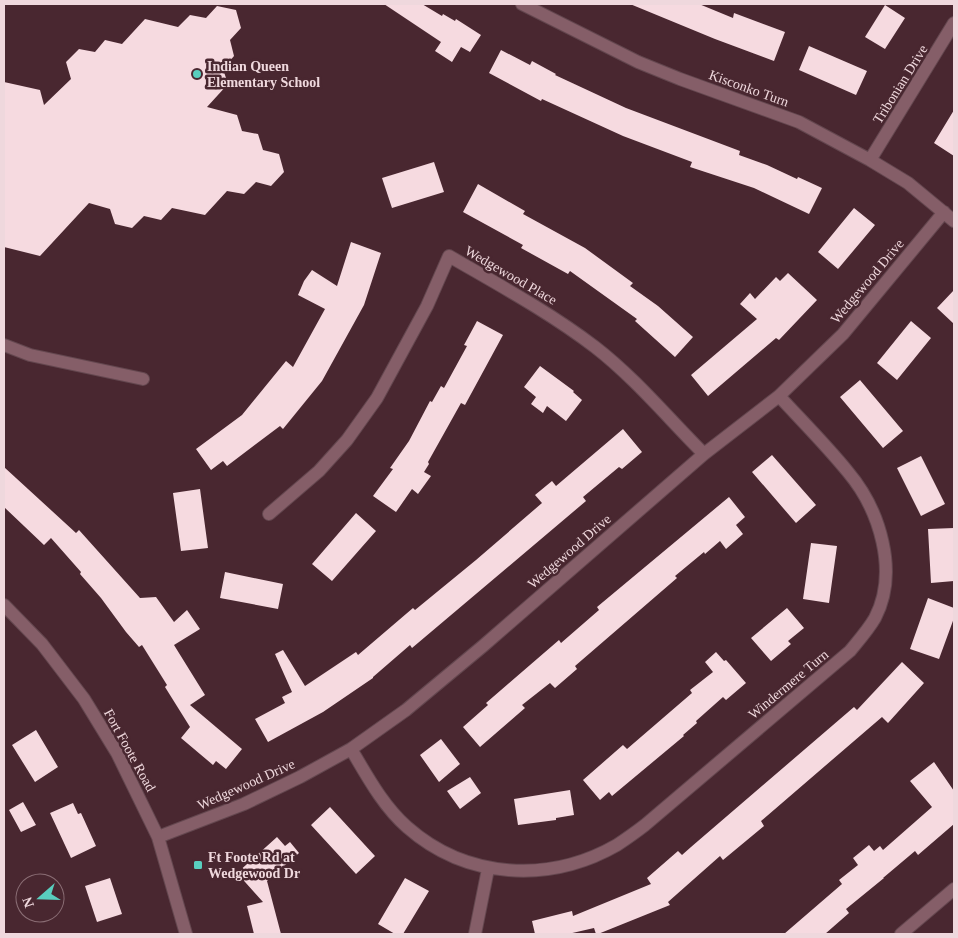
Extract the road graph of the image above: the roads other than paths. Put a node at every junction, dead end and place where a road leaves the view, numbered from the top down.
1 (522, 4) edge
2 (954, 23) edge
3 (870, 160) junction
4 (944, 212) junction
5 (954, 221) edge
6 (4, 345) edge
7 (143, 378) dead end
8 (779, 396) junction
9 (704, 454) junction
10 (269, 514) dead end
11 (4, 604) edge
12 (352, 749) junction
13 (158, 837) junction
14 (488, 869) junction
15 (954, 889) edge
16 (186, 934) edge
17 (475, 934) edge
18 (901, 934) edge

1 - 3 street, Kisconko Turn
2 - 3 street, Tribonian Drive
3 - 4 street, Kisconko Turn
4 - 5 street, Kisconko Turn
4 - 8 street, Wedgewood Drive
6 - 7 street
8 - 9 street, Wedgewood Drive
8 - 14 street, Windermere Turn
9 - 10 street, Wedgewood Place
9 - 12 street, Wedgewood Drive
11 - 13 street, Fort Foote Road
12 - 13 street, Wedgewood Drive
12 - 14 street, Windermere Turn
13 - 16 street, Fort Foote Road
14 - 17 street
15 - 18 street

